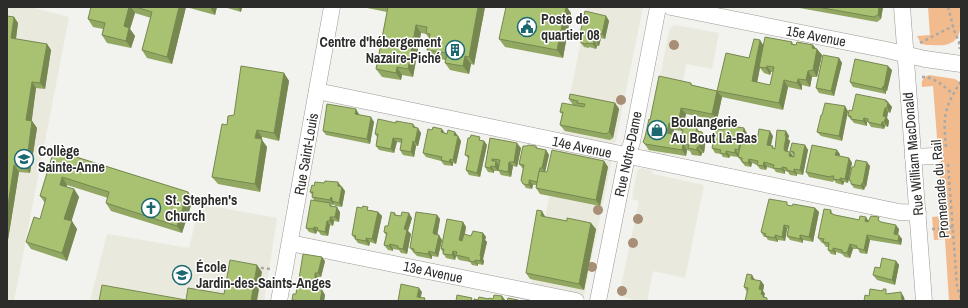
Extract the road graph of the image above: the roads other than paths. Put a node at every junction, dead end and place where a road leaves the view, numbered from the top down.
1 (332, 7) edge
2 (658, 7) edge
3 (671, 7) edge
4 (902, 7) edge
5 (906, 55) junction
6 (961, 64) edge
7 (317, 91) junction
8 (627, 156) junction
9 (913, 157) junction
10 (943, 157) road end
11 (918, 213) junction
12 (290, 243) junction
13 (279, 301) edge
14 (576, 301) edge
15 (598, 301) edge
16 (924, 301) edge

1 - 7 street, Rue Saint-Louis
2 - 8 street, Rue Notre-Dame
3 - 5 street, 15e Avenue
4 - 5 street, Rue William MacDonald
5 - 6 street, 15e Avenue
5 - 9 street, Rue William MacDonald
7 - 8 street, 14e Avenue
7 - 12 street, Rue Saint-Louis
8 - 11 street, 14e Avenue
8 - 15 street, Rue Notre-Dame
9 - 10 street
9 - 11 street, Rue William MacDonald
11 - 16 street, Rue William MacDonald
12 - 13 street, Rue Saint-Louis
12 - 14 street, 13e Avenue

